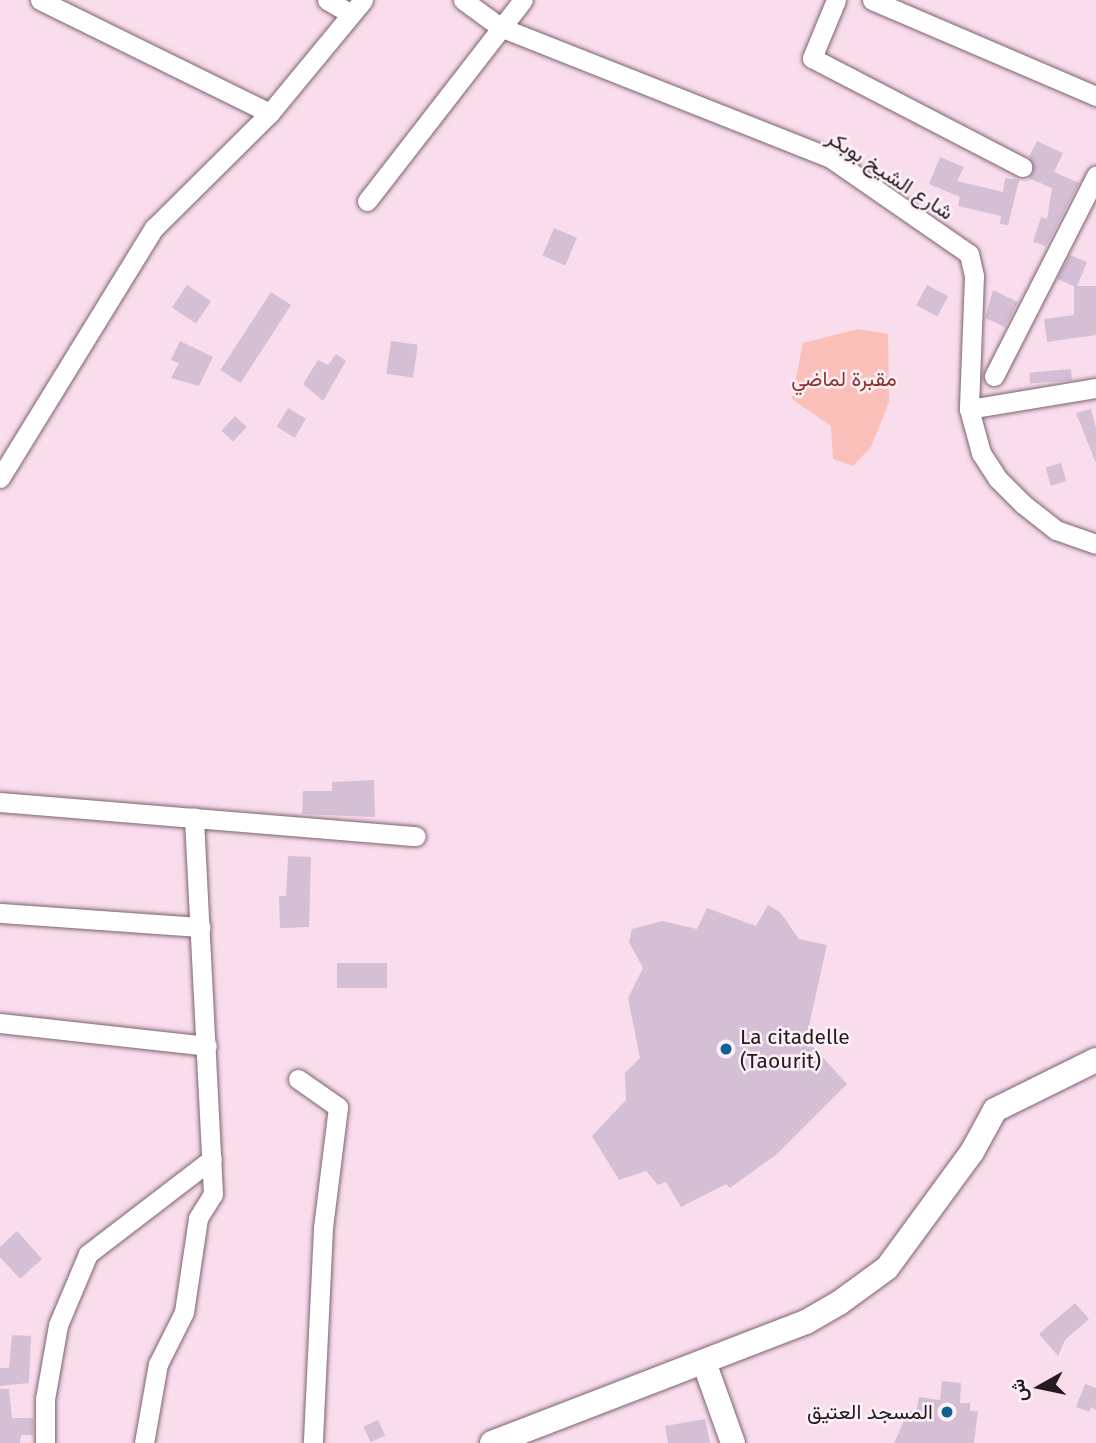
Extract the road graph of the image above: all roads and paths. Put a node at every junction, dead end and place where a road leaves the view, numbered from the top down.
1 (40, 0) edge
2 (327, 0) edge
3 (463, 0) edge
4 (523, 0) edge
5 (836, 0) edge
6 (872, 0) edge
7 (357, 7) edge
8 (500, 27) junction
9 (1096, 96) edge
10 (270, 113) junction
11 (1022, 167) dead end
12 (1096, 176) edge
13 (367, 201) dead end
14 (994, 376) dead end
15 (1096, 388) edge
16 (969, 409) junction
17 (0, 478) edge
18 (1096, 544) edge
19 (0, 802) edge
20 (194, 817) junction
21 (416, 836) dead end
22 (0, 913) edge
23 (201, 927) junction
24 (0, 1023) edge
25 (207, 1045) junction
26 (1096, 1060) edge
27 (298, 1079) dead end
28 (212, 1159) junction
29 (704, 1362) junction
30 (45, 1443) edge
31 (144, 1443) edge
32 (313, 1443) edge
33 (492, 1443) edge
34 (733, 1443) edge

1 - 10 street
2 - 7 street
3 - 8 street, شارع الشيخ بوبكر
4 - 8 street
5 - 11 street
6 - 9 street
7 - 10 street
8 - 13 street
8 - 16 street, شارع الشيخ بوبكر
10 - 17 street
12 - 14 street
15 - 16 street
16 - 18 street, شارع الشيخ بوبكر
19 - 20 street
20 - 21 street
20 - 23 street
22 - 23 street
23 - 25 street
24 - 25 street
25 - 28 street
26 - 29 street
27 - 32 street
28 - 30 street
28 - 31 street
29 - 33 street
29 - 34 street

